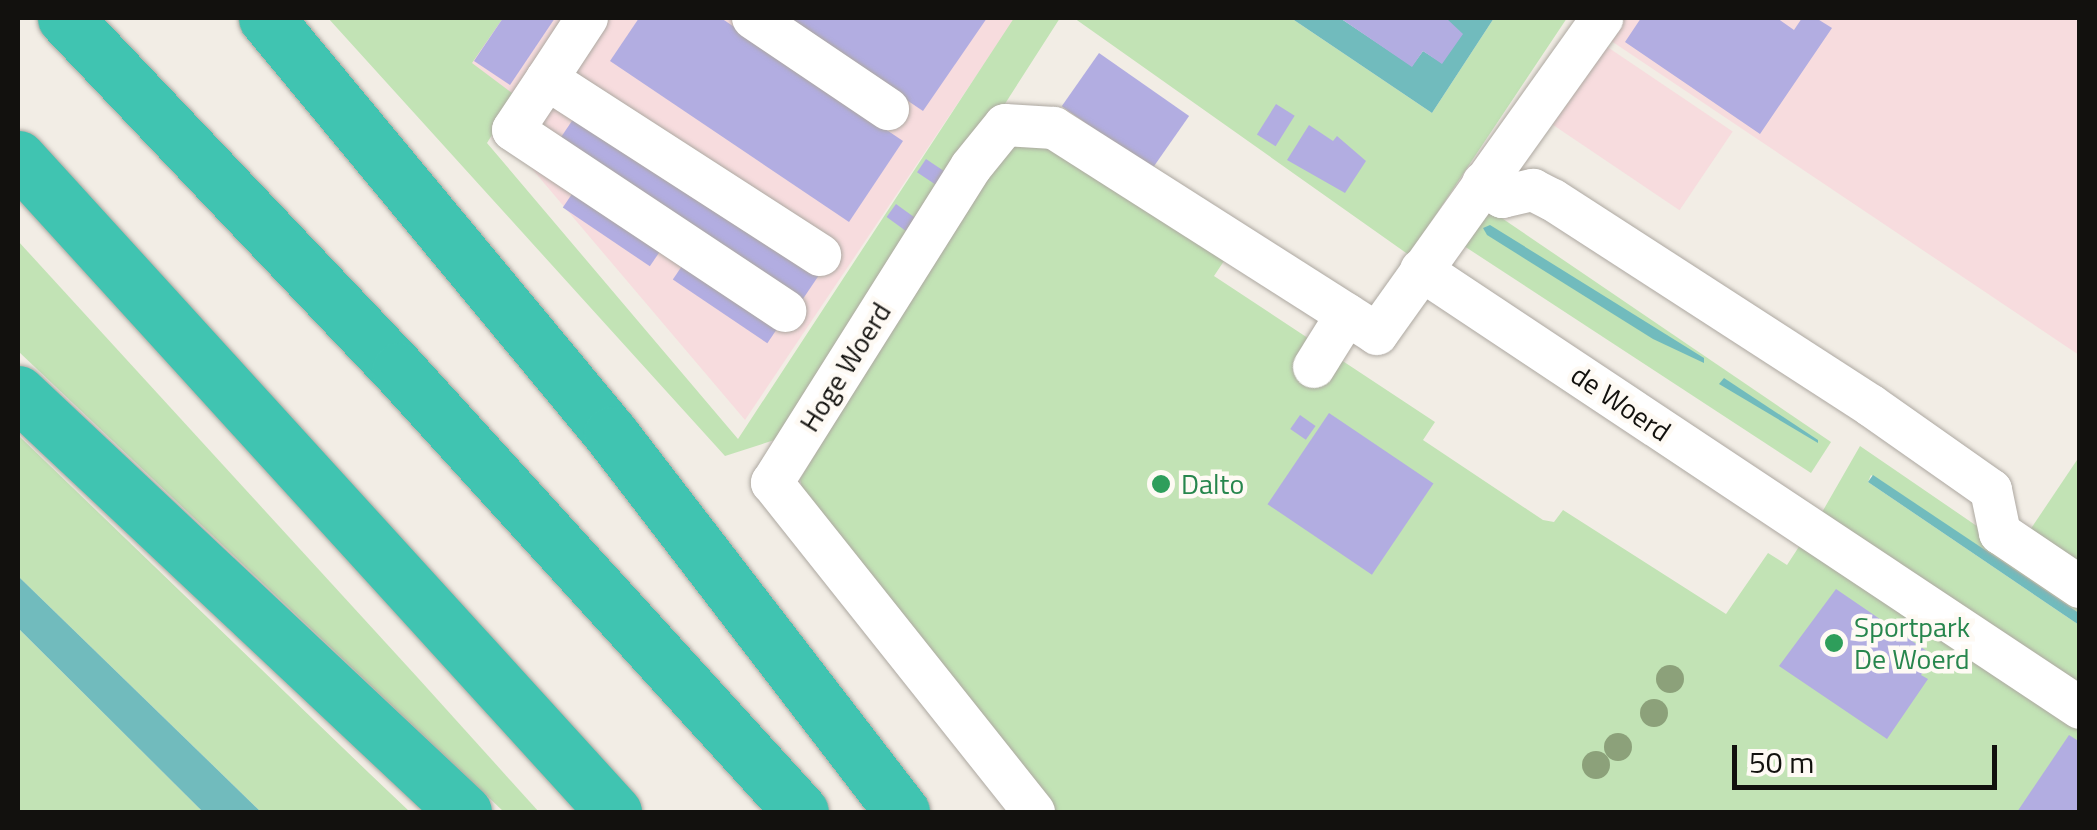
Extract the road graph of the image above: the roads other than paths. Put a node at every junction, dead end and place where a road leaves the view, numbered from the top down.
1 (66, 18) edge
2 (266, 18) edge
3 (587, 18) edge
4 (753, 18) edge
5 (1602, 18) edge
6 (547, 79) junction
7 (888, 109) dead end
8 (18, 158) edge
9 (1483, 183) junction
10 (820, 255) dead end
11 (1421, 270) junction
12 (785, 311) dead end
13 (1348, 314) junction
14 (1314, 368) dead end
15 (18, 394) edge
16 (2080, 587) edge
17 (2080, 708) edge
18 (464, 812) edge
19 (614, 812) edge
20 (801, 812) edge
21 (902, 812) edge
22 (1034, 812) edge

1 - 20 highway
2 - 21 highway
3 - 6 street
4 - 7 street
5 - 9 street
6 - 10 street
6 - 12 street
8 - 19 highway
9 - 11 street
9 - 16 street
11 - 13 street
11 - 17 street, de Woerd
13 - 14 street
13 - 22 street, Hoge Woerd
15 - 18 highway

